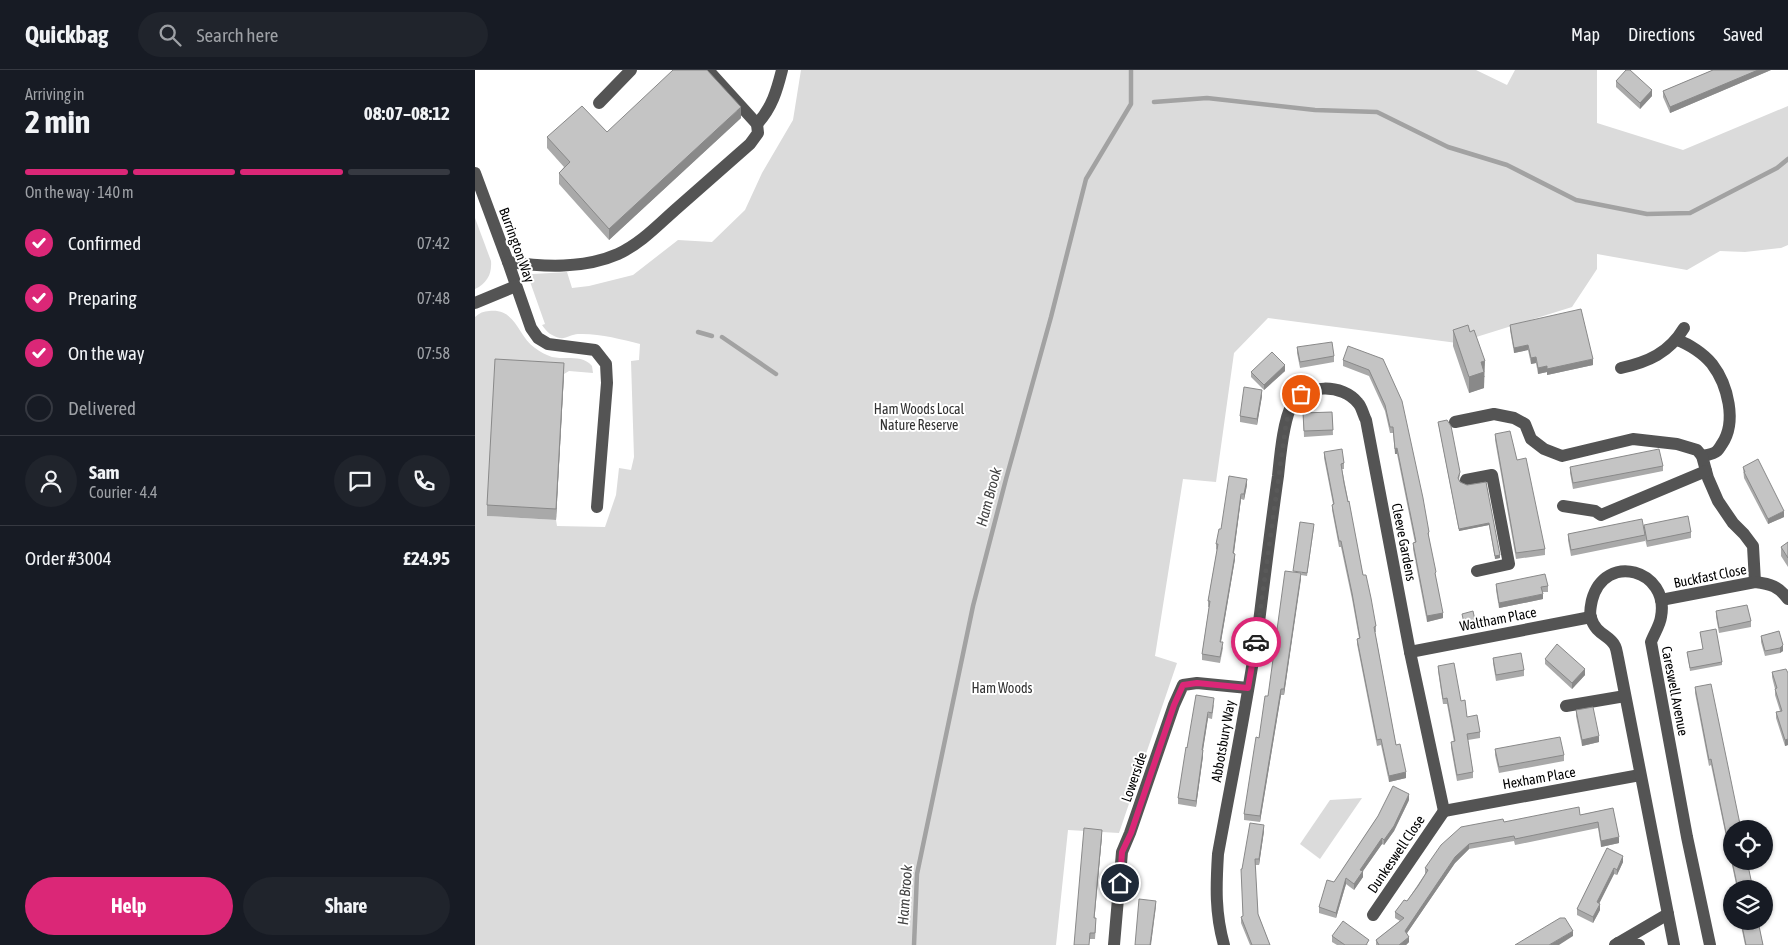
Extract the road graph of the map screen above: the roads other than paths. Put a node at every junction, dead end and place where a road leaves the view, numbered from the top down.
1 (631, 70) edge
2 (708, 70) edge
3 (782, 70) edge
4 (599, 102) dead end
5 (757, 124) junction
6 (475, 173) edge
7 (508, 262) junction
8 (516, 286) junction
9 (475, 303) edge
10 (1684, 328) dead end
11 (1677, 340) junction
12 (1621, 368) dead end
13 (1455, 422) dead end
14 (1281, 453) joint
15 (1702, 456) junction
16 (1706, 471) junction
17 (1466, 480) dead end
18 (1563, 506) dead end
19 (597, 507) dead end
20 (1477, 571) dead end
21 (1755, 582) junction
22 (1788, 599) edge
23 (1661, 600) junction
24 (1591, 617) junction
25 (1410, 652) junction
26 (1248, 688) junction
27 (1625, 696) junction
28 (1566, 706) dead end
29 (1640, 775) junction
30 (1444, 811) junction
31 (1668, 914) junction
32 (1373, 915) dead end
33 (1617, 944) edge
34 (1114, 945) edge
35 (1224, 945) edge
36 (1639, 945) edge
37 (1673, 945) edge
38 (1710, 945) edge

1 - 4 street
2 - 5 street
3 - 5 street
5 - 7 street
6 - 7 street, Burrington Way
7 - 8 street, Burrington Way
8 - 9 street
8 - 19 street, Burrington Way
10 - 11 street
11 - 12 street
11 - 15 street
13 - 15 street
14 - 25 street, Cleeve Gardens
14 - 26 street, Abbotsbury Way
15 - 16 street
16 - 18 street
16 - 21 street
17 - 20 street
21 - 22 street, Buckfast Close
21 - 23 street, Buckfast Close
23 - 24 street
23 - 38 street, Careswell Avenue
24 - 25 street, Waltham Place
24 - 27 street
25 - 30 street, Cleeve Gardens
26 - 34 street, Lowerside
26 - 35 street, Abbotsbury Way
27 - 28 street
27 - 29 street
29 - 30 street, Hexham Place
29 - 31 street
30 - 32 street, Dunkeswell Close
31 - 33 street
31 - 37 street
33 - 36 street

